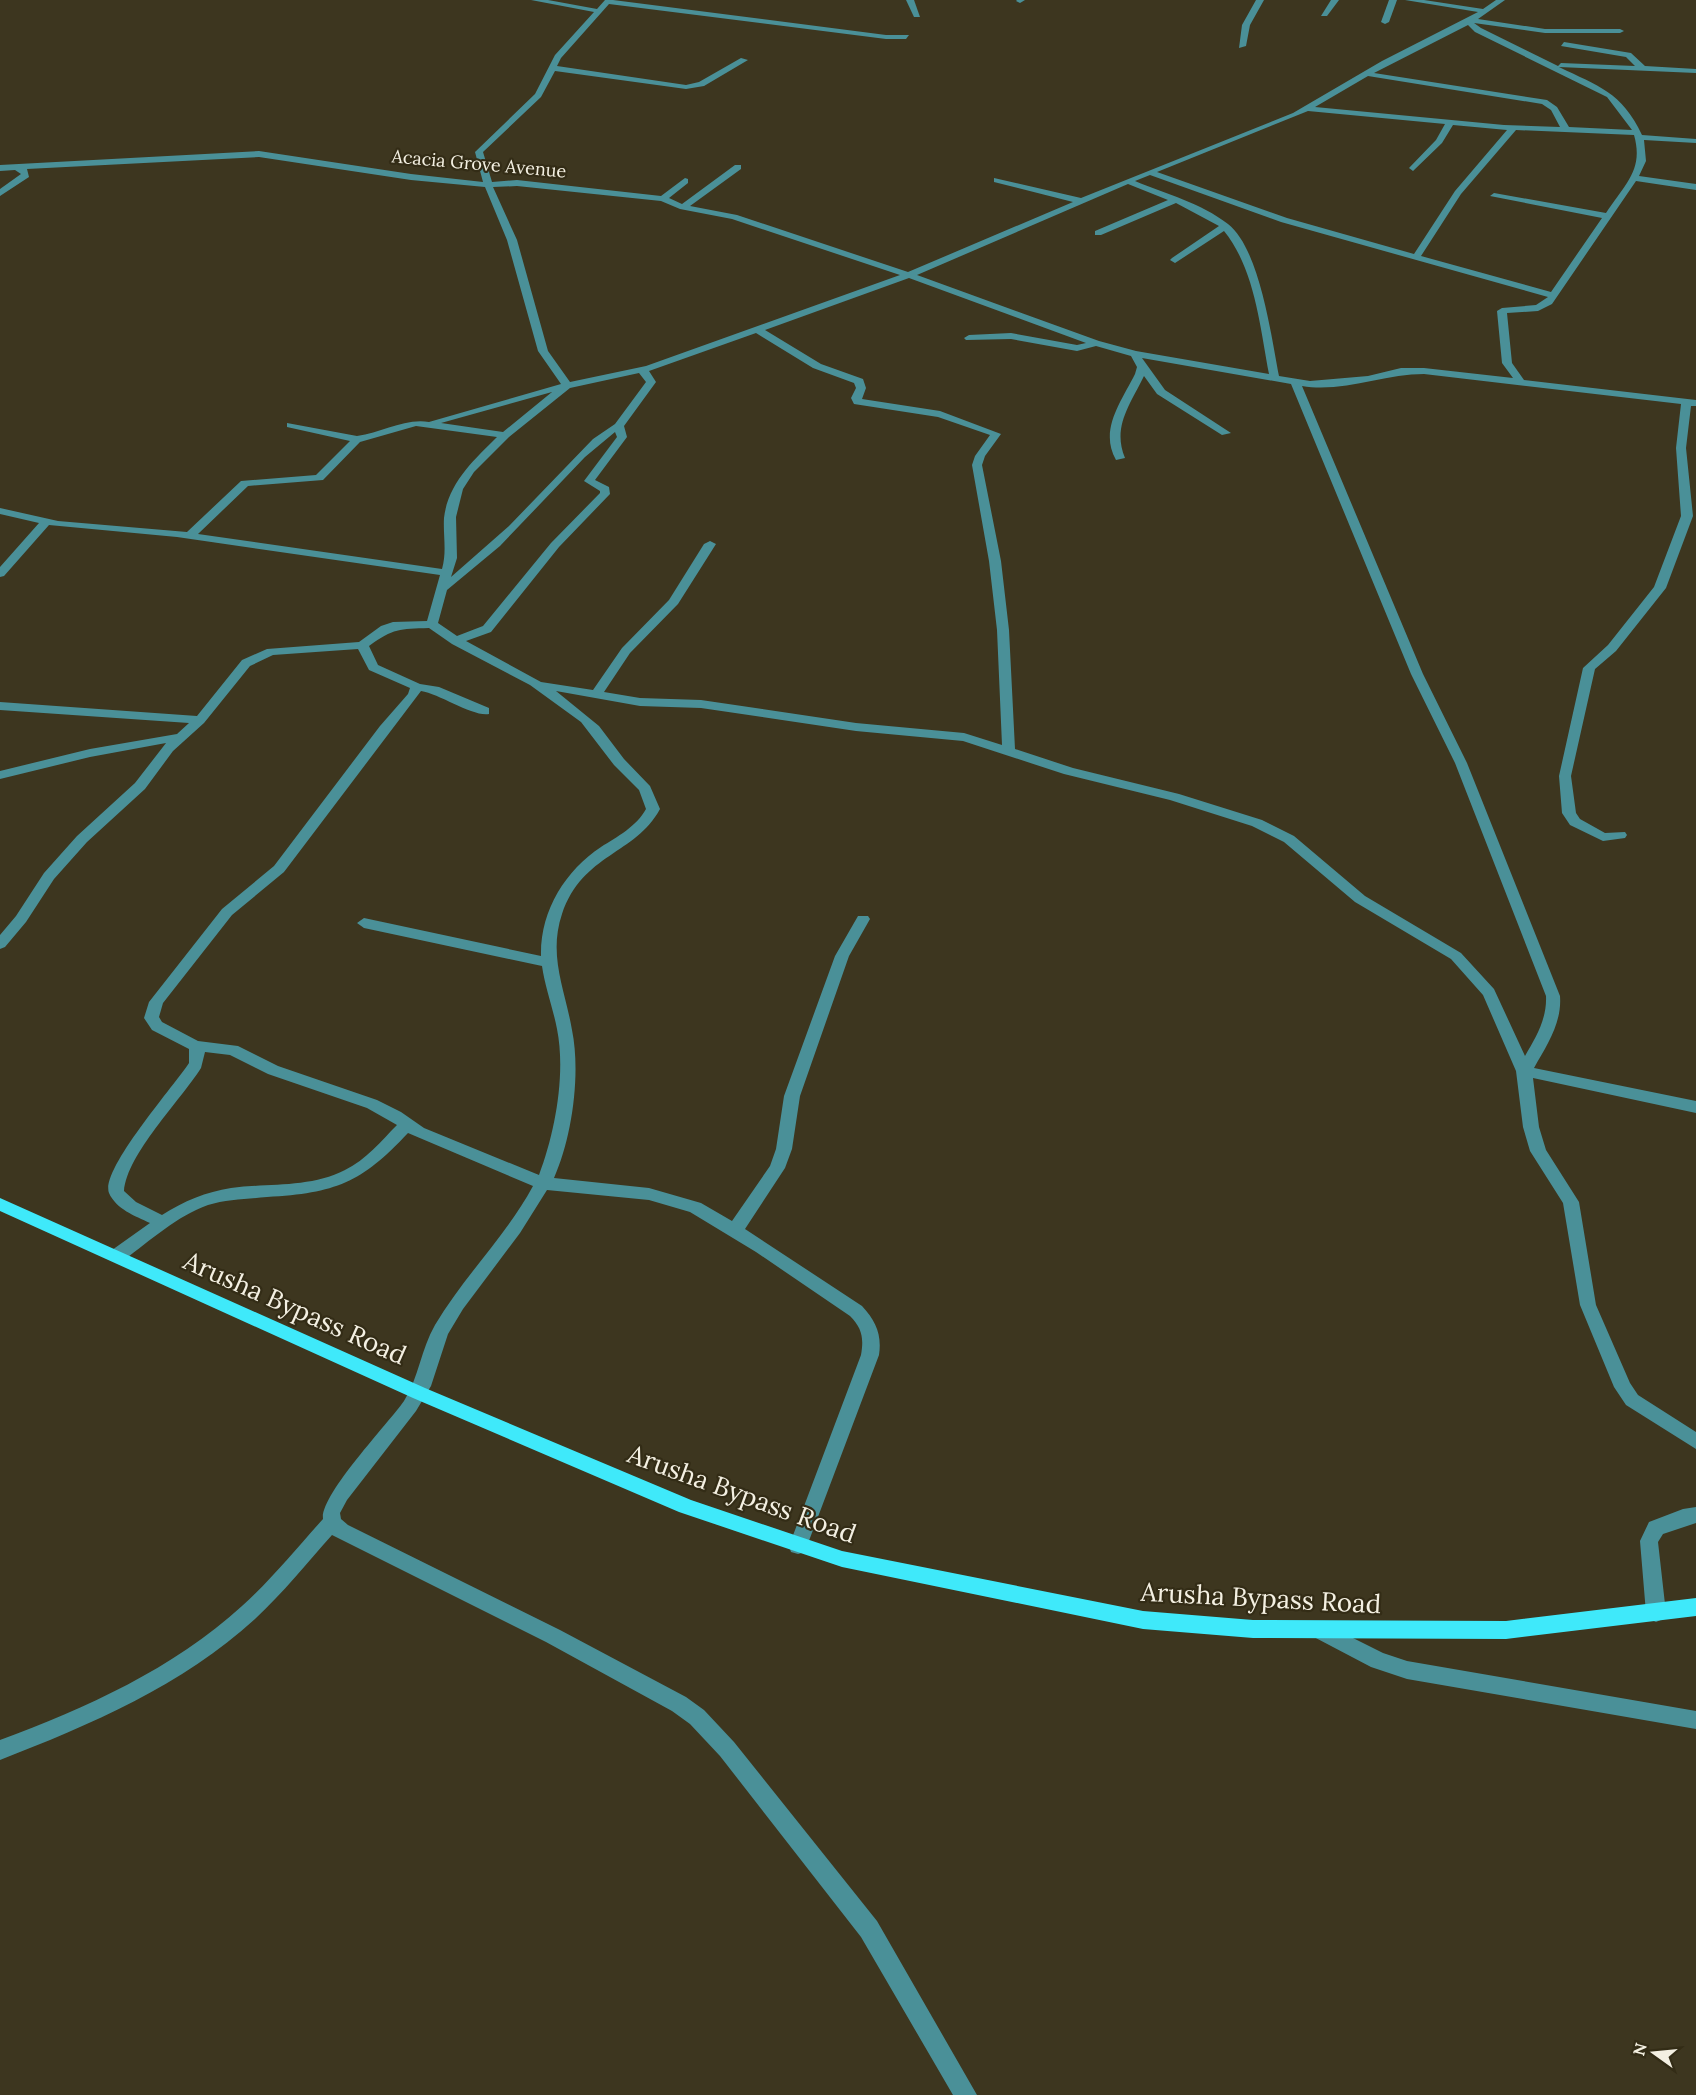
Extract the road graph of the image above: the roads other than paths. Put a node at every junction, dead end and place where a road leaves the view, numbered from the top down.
1 (535, 0) edge
2 (910, 0) edge
3 (1260, 0) edge
4 (1335, 0) edge
5 (1393, 0) edge
6 (1409, 0) edge
7 (1502, 0) edge
8 (546, 1) edge
9 (608, 1) edge
10 (599, 11) junction
11 (1483, 11) junction
12 (1324, 14) dead end
13 (917, 15) dead end
14 (1470, 21) junction
15 (1385, 22) dead end
16 (1620, 31) dead end
17 (906, 37) dead end
18 (1564, 44) dead end
19 (1242, 46) dead end
20 (744, 60) dead end
21 (1550, 63) junction
22 (553, 68) junction
23 (1643, 69) junction
24 (1696, 71) edge
25 (1368, 74) junction
26 (1308, 109) junction
27 (1451, 121) junction
28 (1513, 128) junction
29 (1566, 130) junction
30 (1636, 135) junction
31 (1696, 141) edge
32 (738, 167) dead end
33 (0, 168) edge
34 (18, 168) junction
35 (1413, 168) dead end
36 (1149, 172) junction
37 (1634, 178) junction
38 (998, 180) dead end
39 (685, 181) dead end
40 (1128, 181) junction
41 (488, 185) junction
42 (1696, 187) edge
43 (0, 193) edge
44 (1494, 196) dead end
45 (663, 199) junction
46 (1081, 201) junction
47 (1174, 201) junction
48 (683, 207) junction
49 (1608, 216) junction
50 (1225, 226) junction
51 (1098, 233) dead end
52 (1416, 257) junction
53 (1175, 260) dead end
54 (908, 276) junction
55 (1554, 296) junction
56 (758, 330) junction
57 (969, 339) dead end
58 (1096, 343) junction
59 (1135, 354) junction
60 (1142, 367) junction
61 (641, 370) junction
62 (1275, 379) junction
63 (1519, 380) junction
64 (1296, 383) junction
65 (567, 386) junction
66 (1693, 403) edge
67 (429, 423) junction
68 (291, 425) dead end
69 (619, 426) junction
70 (1226, 433) dead end
71 (505, 435) junction
72 (357, 439) junction
73 (1120, 458) dead end
74 (0, 511) edge
75 (48, 520) junction
76 (190, 536) junction
77 (710, 544) dead end
78 (448, 573) junction
79 (0, 574) edge
80 (442, 589) junction
81 (432, 624) junction
82 (456, 641) junction
83 (362, 645) junction
84 (534, 683) junction
85 (416, 687) junction
86 (597, 694) junction
87 (0, 705) edge
88 (485, 711) dead end
89 (200, 720) junction
90 (178, 737) junction
91 (1009, 750) junction
92 (0, 775) edge
93 (1620, 835) dead end
94 (863, 919) dead end
95 (363, 923) dead end
96 (0, 944) edge
97 (547, 962) junction
98 (195, 1046) junction
99 (1524, 1071) junction
100 (1696, 1107) edge
101 (406, 1125) junction
102 (542, 1183) junction
103 (0, 1204) edge
104 (165, 1223) junction
105 (735, 1230) junction
106 (118, 1255) junction
107 (419, 1393) junction
108 (1696, 1441) edge
109 (1696, 1515) edge
110 (332, 1522) junction
111 (798, 1546) junction
112 (1696, 1607) edge
113 (1656, 1614) junction
114 (1318, 1629) junction
115 (1696, 1720) edge
116 (0, 1750) edge
117 (966, 2095) edge

1 - 8 street
2 - 13 street
3 - 19 street
4 - 12 street
5 - 15 street
6 - 11 street
7 - 11 street
8 - 10 street
9 - 10 street
9 - 17 street
10 - 22 street
11 - 14 street
14 - 16 street
14 - 21 street
14 - 25 street
18 - 23 street
20 - 22 street
21 - 23 street
21 - 30 street
22 - 41 street
23 - 24 street
25 - 26 street
25 - 29 street
26 - 27 street
26 - 36 street
27 - 28 street
27 - 35 street
28 - 29 street
28 - 52 street
29 - 30 street
30 - 31 street
30 - 37 street
32 - 48 street
33 - 34 street, Acacia Grove Avenue
34 - 41 street, Acacia Grove Avenue
34 - 43 street
36 - 40 street
36 - 52 street
37 - 42 street
37 - 49 street
38 - 46 street
39 - 45 street
40 - 46 street
40 - 47 street
41 - 45 street, Acacia Grove Avenue
41 - 65 street
44 - 49 street
45 - 48 street, Acacia Grove Avenue
46 - 54 street
47 - 50 street
47 - 51 street
48 - 54 street, Acacia Grove Avenue
49 - 55 street
50 - 53 street
50 - 62 street
52 - 55 street
54 - 56 street
54 - 58 street, Acacia Grove Avenue
55 - 63 street
56 - 61 street
56 - 91 street
57 - 58 street
58 - 59 street, Acacia Grove Avenue
59 - 60 street
59 - 62 street, Acacia Grove Avenue
60 - 70 street
60 - 73 street
61 - 65 street
61 - 69 street
62 - 64 street, Acacia Grove Avenue
63 - 64 street, Acacia Grove Avenue
63 - 66 street, Acacia Grove Avenue
64 - 99 street
65 - 67 street
65 - 71 street
66 - 93 street
67 - 71 street
67 - 72 street
68 - 72 street
69 - 80 street
69 - 82 street
71 - 78 street
72 - 76 street
74 - 75 street
75 - 76 street
75 - 79 street
76 - 78 street
77 - 86 street
78 - 80 street
80 - 81 street
81 - 82 street
81 - 83 street
82 - 84 street
83 - 85 street
83 - 89 street
84 - 86 street
84 - 97 street
85 - 88 street
85 - 98 street
86 - 91 street
87 - 89 street
89 - 90 street
90 - 92 street
90 - 96 street
91 - 99 street
94 - 105 street
95 - 97 street
97 - 102 street
98 - 101 street
98 - 104 street
99 - 100 street
99 - 108 street
101 - 102 street
101 - 104 street
102 - 105 street
102 - 107 street
103 - 106 main road, Arusha Bypass Road
104 - 106 street
105 - 111 street
106 - 107 main road, Arusha Bypass Road
107 - 110 street
107 - 111 main road, Arusha Bypass Road
109 - 113 street
110 - 116 street
110 - 117 street
111 - 114 main road, Arusha Bypass Road
112 - 113 main road, Arusha Bypass Road
113 - 114 main road, Arusha Bypass Road
114 - 115 street

